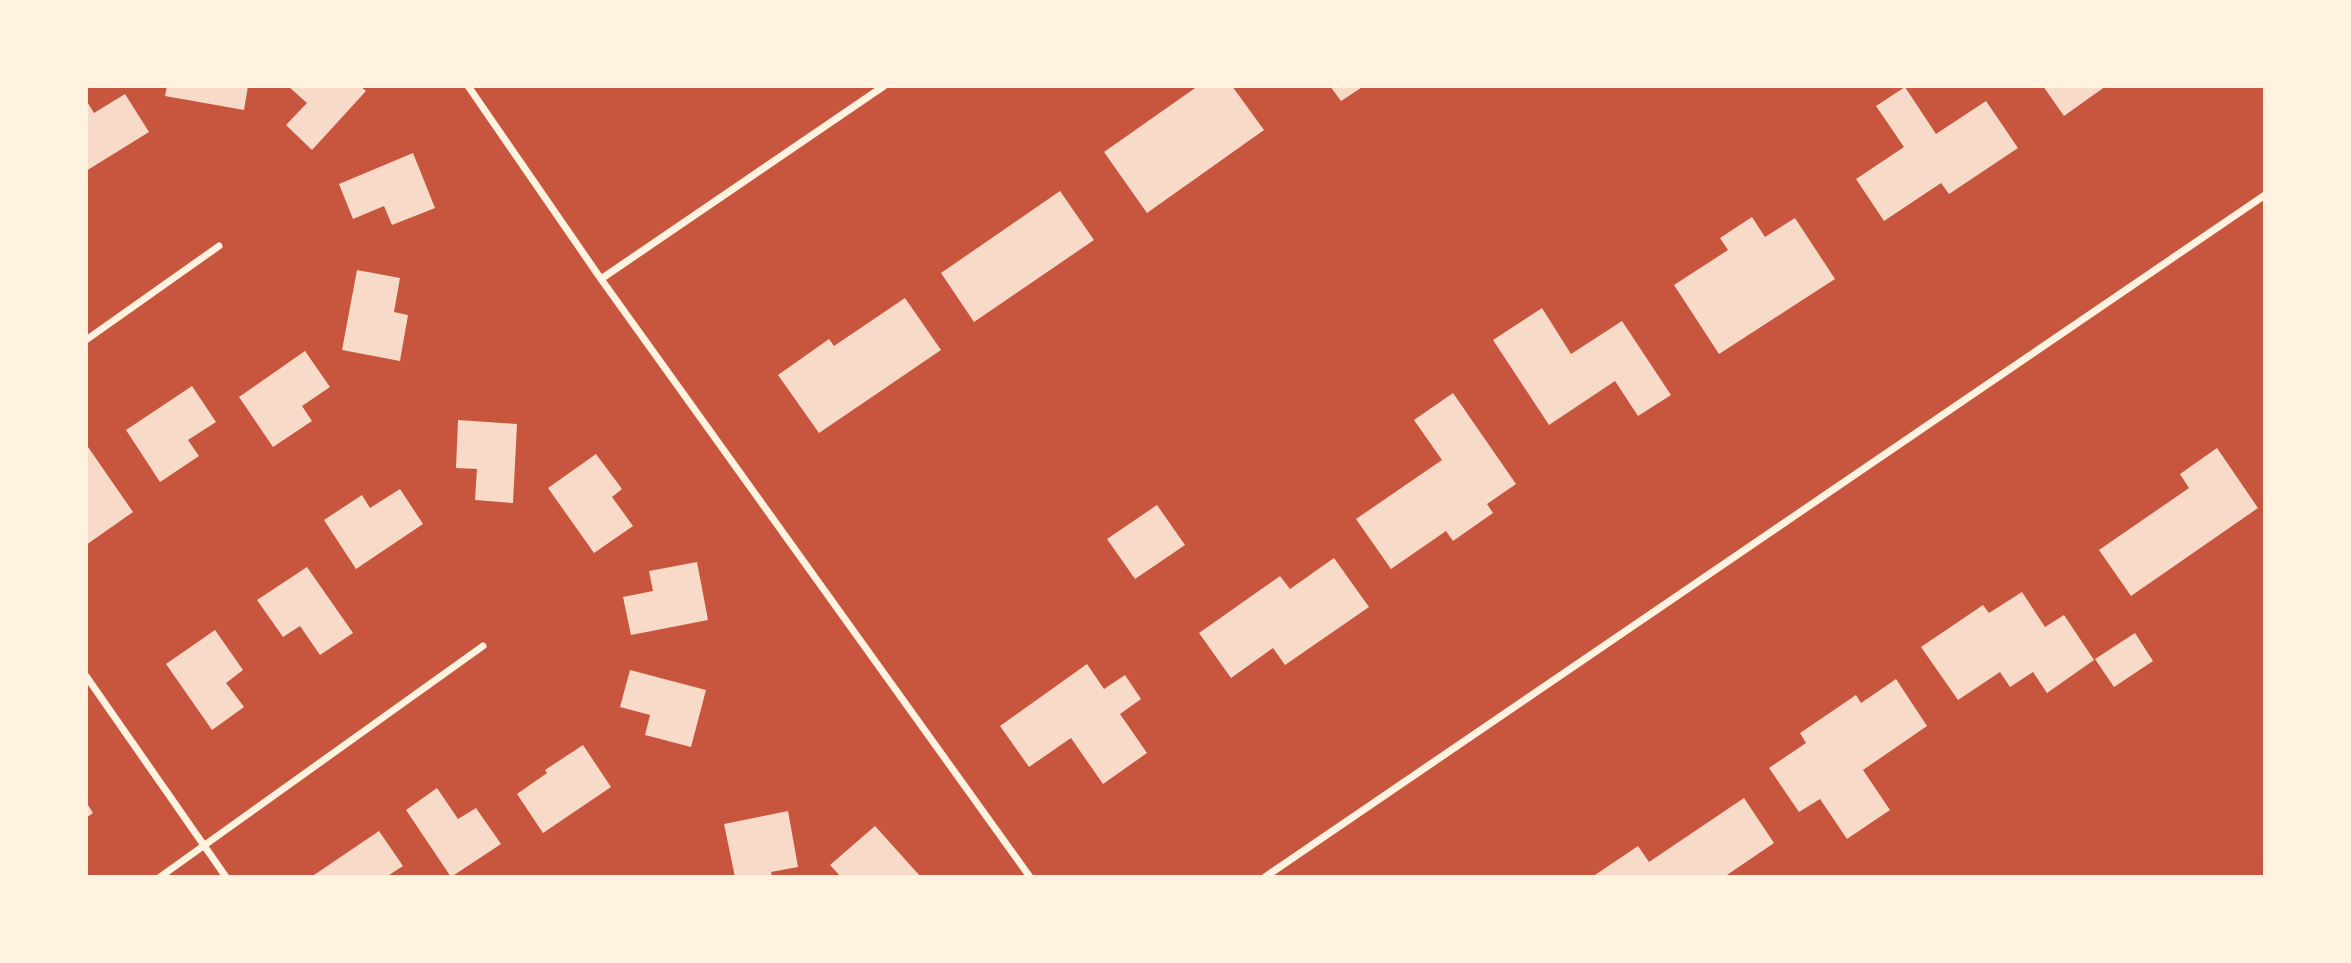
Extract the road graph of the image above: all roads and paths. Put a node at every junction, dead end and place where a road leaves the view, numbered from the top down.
1 (468, 86) edge
2 (884, 86) edge
3 (2265, 195) edge
4 (219, 246) dead end
5 (601, 279) junction
6 (86, 340) edge
7 (483, 646) dead end
8 (86, 676) edge
9 (205, 846) junction
10 (160, 877) edge
11 (226, 877) edge
12 (1030, 877) edge
13 (1265, 877) edge

1 - 5 street
2 - 5 street
3 - 13 street
4 - 6 street
5 - 12 street
7 - 9 street
8 - 9 street
9 - 10 street
9 - 11 street

